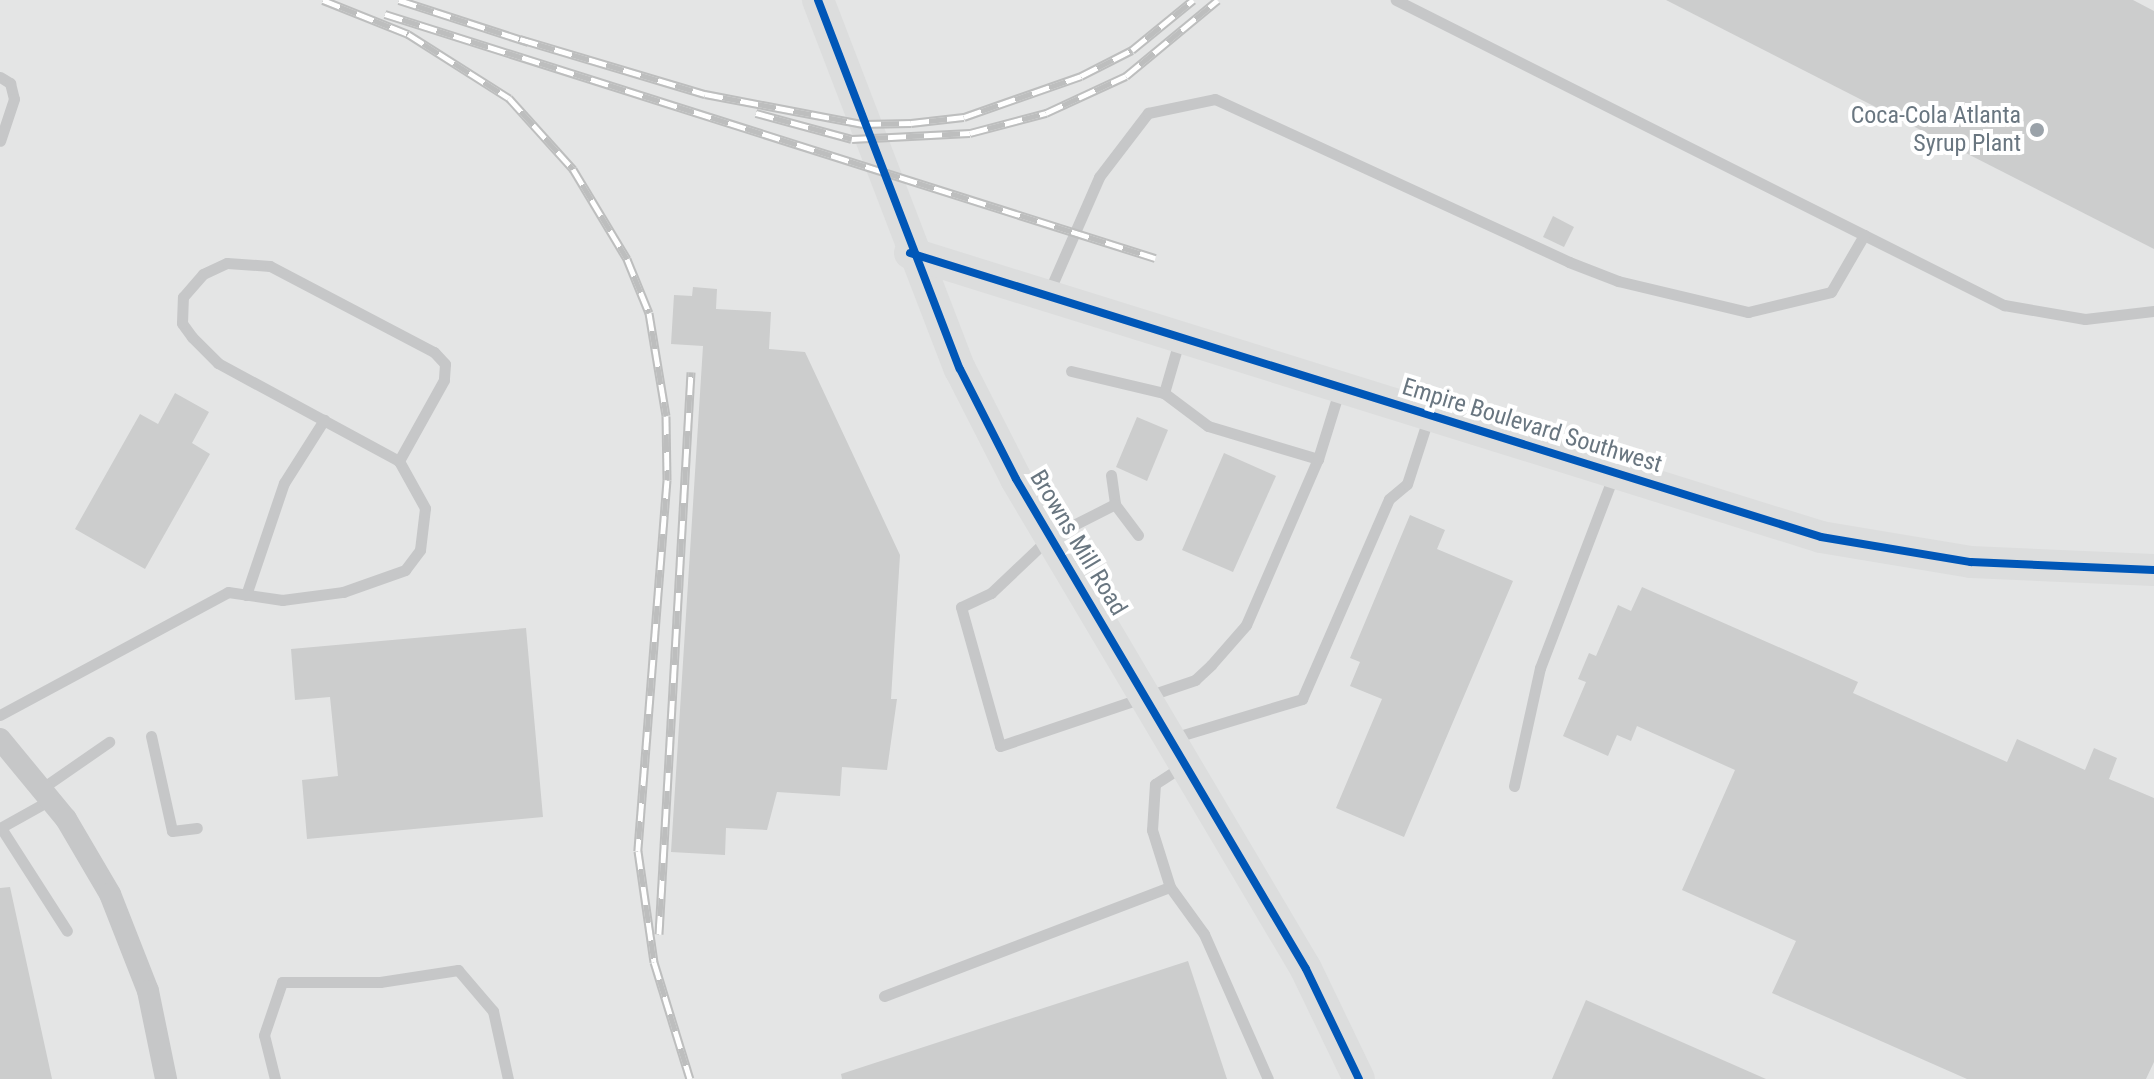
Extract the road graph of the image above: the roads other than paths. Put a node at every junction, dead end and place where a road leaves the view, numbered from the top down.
1 (818, 0) edge
2 (1396, 0) edge
3 (0, 77) edge
4 (0, 141) edge
5 (1864, 235) junction
6 (910, 253) junction
7 (1048, 296) junction
8 (2154, 311) edge
9 (1181, 337) junction
10 (1071, 371) dead end
11 (1340, 387) junction
12 (1164, 393) junction
13 (1430, 416) junction
14 (324, 420) junction
15 (1318, 459) junction
16 (399, 461) junction
17 (1615, 473) junction
18 (1111, 475) dead end
19 (1115, 504) junction
20 (1138, 535) dead end
21 (1050, 537) junction
22 (2154, 570) edge
23 (246, 595) junction
24 (1145, 696) junction
25 (0, 715) edge
26 (151, 736) dead end
27 (0, 739) edge
28 (109, 742) dead end
29 (1177, 752) junction
30 (1514, 786) dead end
31 (46, 794) junction
32 (1, 828) edge
33 (197, 828) dead end
34 (1170, 887) junction
35 (67, 931) dead end
36 (884, 996) dead end
37 (166, 1079) edge
38 (275, 1079) edge
39 (508, 1079) edge
40 (1268, 1079) edge
41 (1359, 1079) edge

1 - 6 street, Browns Mill Road
2 - 5 lane
3 - 4 lane
5 - 7 lane
5 - 8 lane
6 - 7 street, Empire Boulevard Southwest
6 - 21 street, Browns Mill Road
7 - 9 street, Empire Boulevard Southwest
9 - 11 street, Empire Boulevard Southwest
9 - 12 lane
10 - 12 lane
11 - 13 street, Empire Boulevard Southwest
11 - 15 lane
12 - 15 lane
13 - 17 street, Empire Boulevard Southwest
13 - 29 lane
14 - 16 lane
14 - 16 lane
14 - 23 lane
15 - 24 lane
16 - 23 lane
17 - 22 street, Empire Boulevard Southwest
17 - 30 lane
18 - 19 lane
19 - 20 lane
19 - 21 lane
21 - 24 street, Browns Mill Road
21 - 24 lane
23 - 25 lane
24 - 29 street, Browns Mill Road
26 - 33 lane
27 - 31 street
28 - 31 lane
29 - 34 lane
29 - 41 street, Browns Mill Road
31 - 32 lane
31 - 37 street
32 - 35 lane
34 - 36 lane
34 - 40 lane
38 - 39 lane

